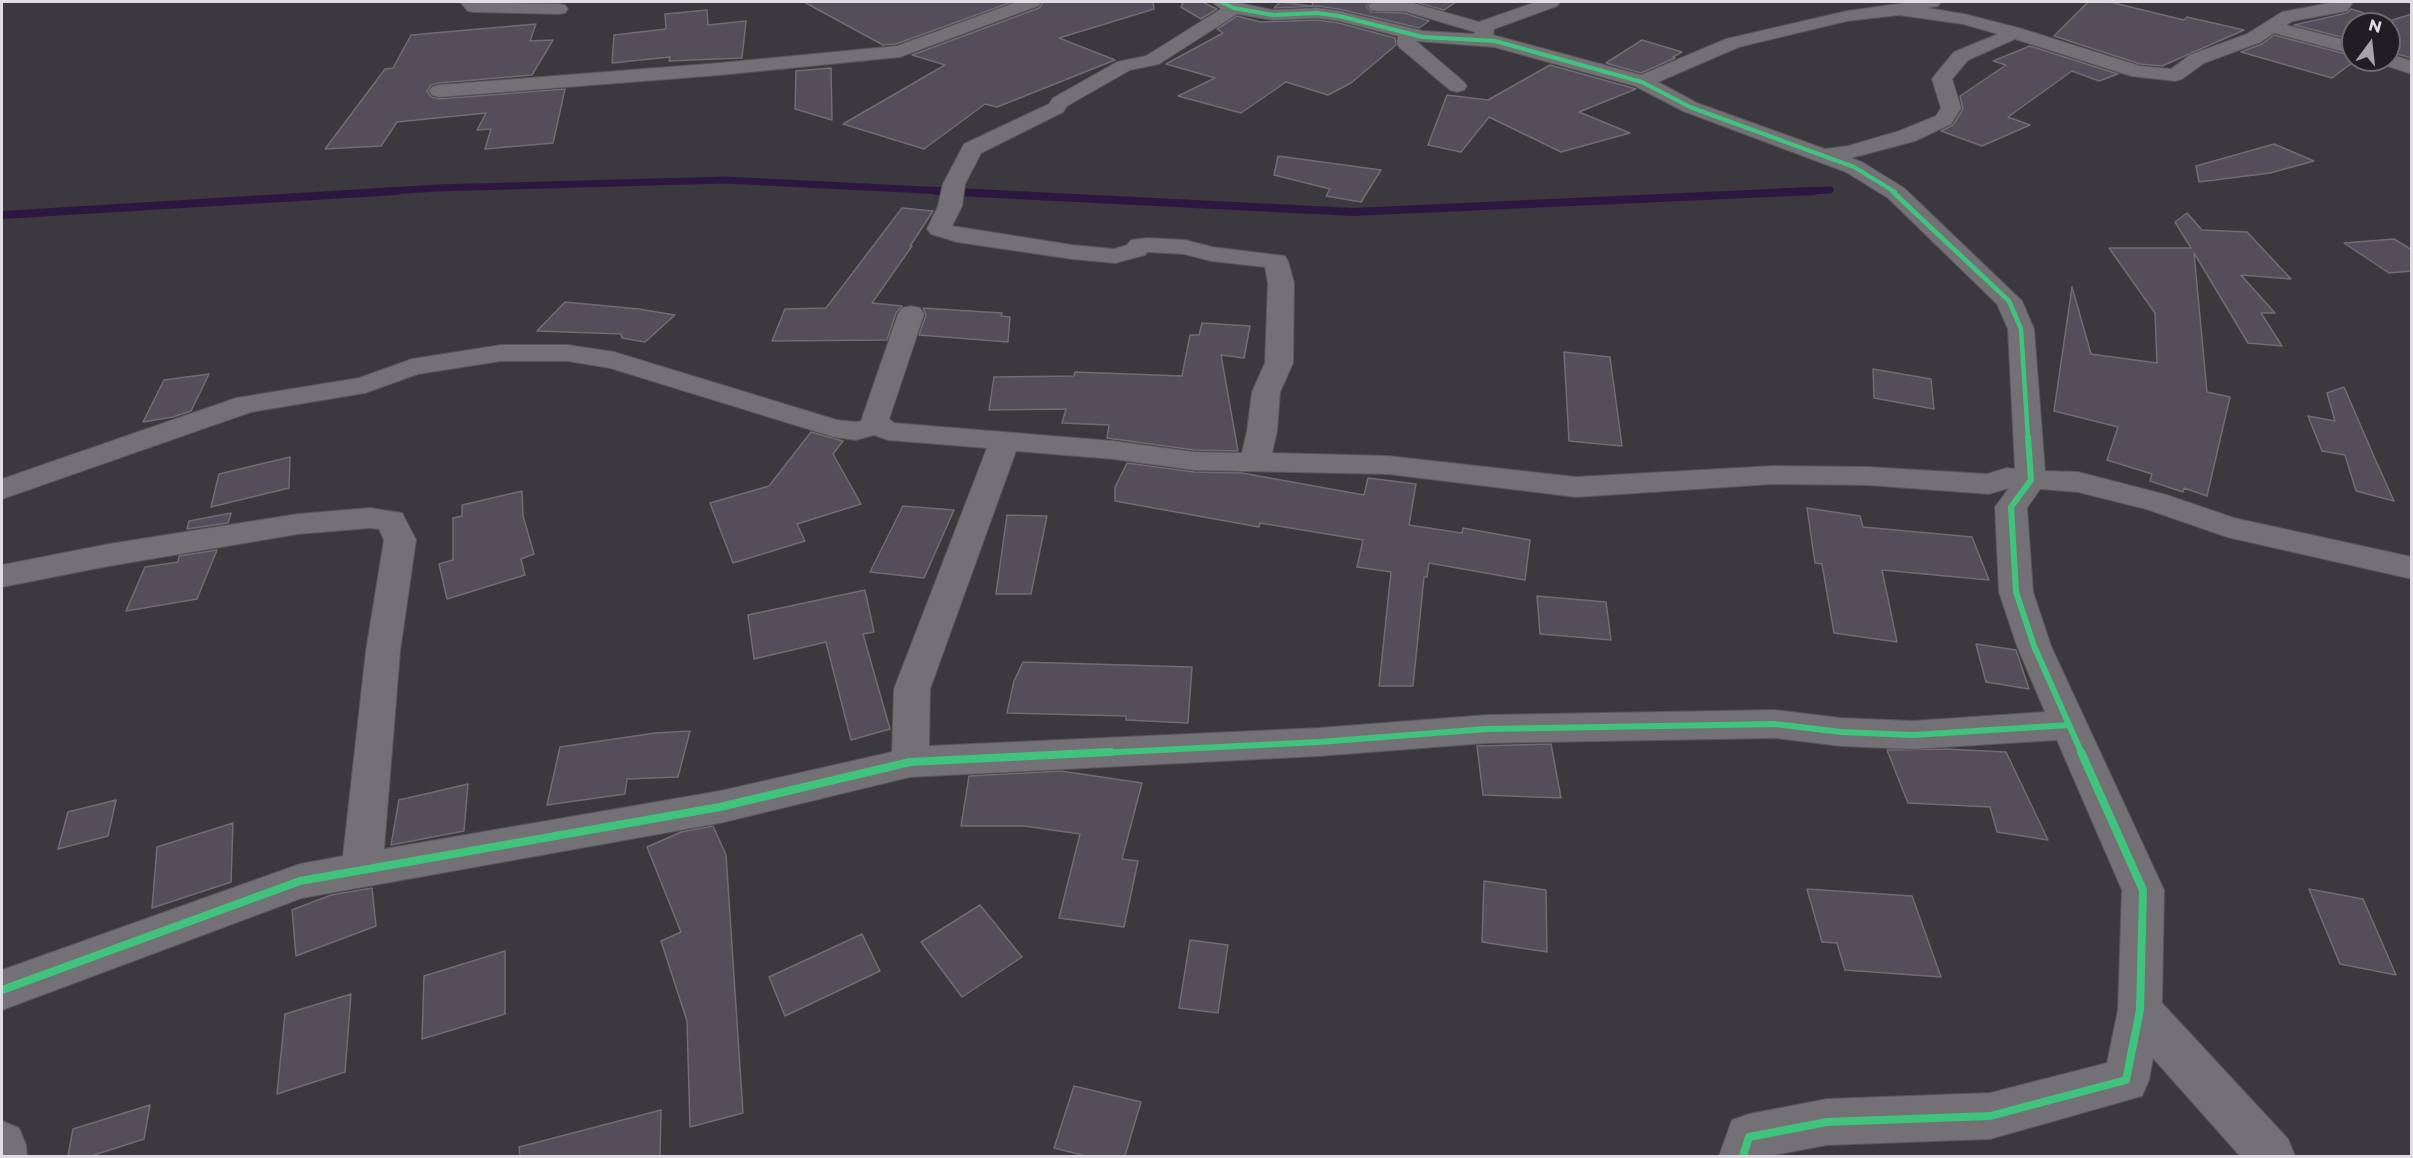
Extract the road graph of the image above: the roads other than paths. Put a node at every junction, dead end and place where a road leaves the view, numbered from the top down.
1 (470, 2) edge
2 (1032, 2) edge
3 (1551, 2) edge
4 (1932, 2) edge
5 (2344, 2) edge
6 (1228, 5) edge
7 (1377, 6) dead end
8 (559, 9) dead end
9 (1899, 10) junction
10 (2271, 27) junction
11 (2012, 32) junction
12 (1408, 34) junction
13 (1483, 34) junction
14 (2341, 45) edge
15 (1642, 82) junction
16 (1457, 86) dead end
17 (439, 91) dead end
18 (1822, 156) junction
19 (910, 314) dead end
20 (877, 426) junction
21 (1005, 441) junction
22 (1255, 461) junction
23 (2031, 480) junction
24 (2, 489) edge
25 (2412, 568) edge
26 (2, 576) edge
27 (2069, 726) junction
28 (910, 762) junction
29 (362, 869) junction
30 (2, 990) edge
31 (2140, 1010) junction
32 (2, 1145) edge
33 (3, 1156) edge
34 (1743, 1156) edge
35 (2271, 1156) edge

1 - 8 street
2 - 17 street
3 - 13 street
4 - 9 street
5 - 10 street
6 - 12 street
6 - 22 street
7 - 13 street
9 - 11 street
9 - 15 street
10 - 11 street
10 - 14 street
11 - 18 street
12 - 13 street
12 - 16 street
13 - 15 street
15 - 18 street
18 - 23 street
19 - 20 street
20 - 21 street
20 - 24 street
21 - 22 street
21 - 28 street
22 - 23 street
23 - 25 street
23 - 27 street
26 - 29 street
27 - 28 street
27 - 31 street
28 - 29 street
29 - 30 street
31 - 34 street
31 - 35 street
32 - 33 street

